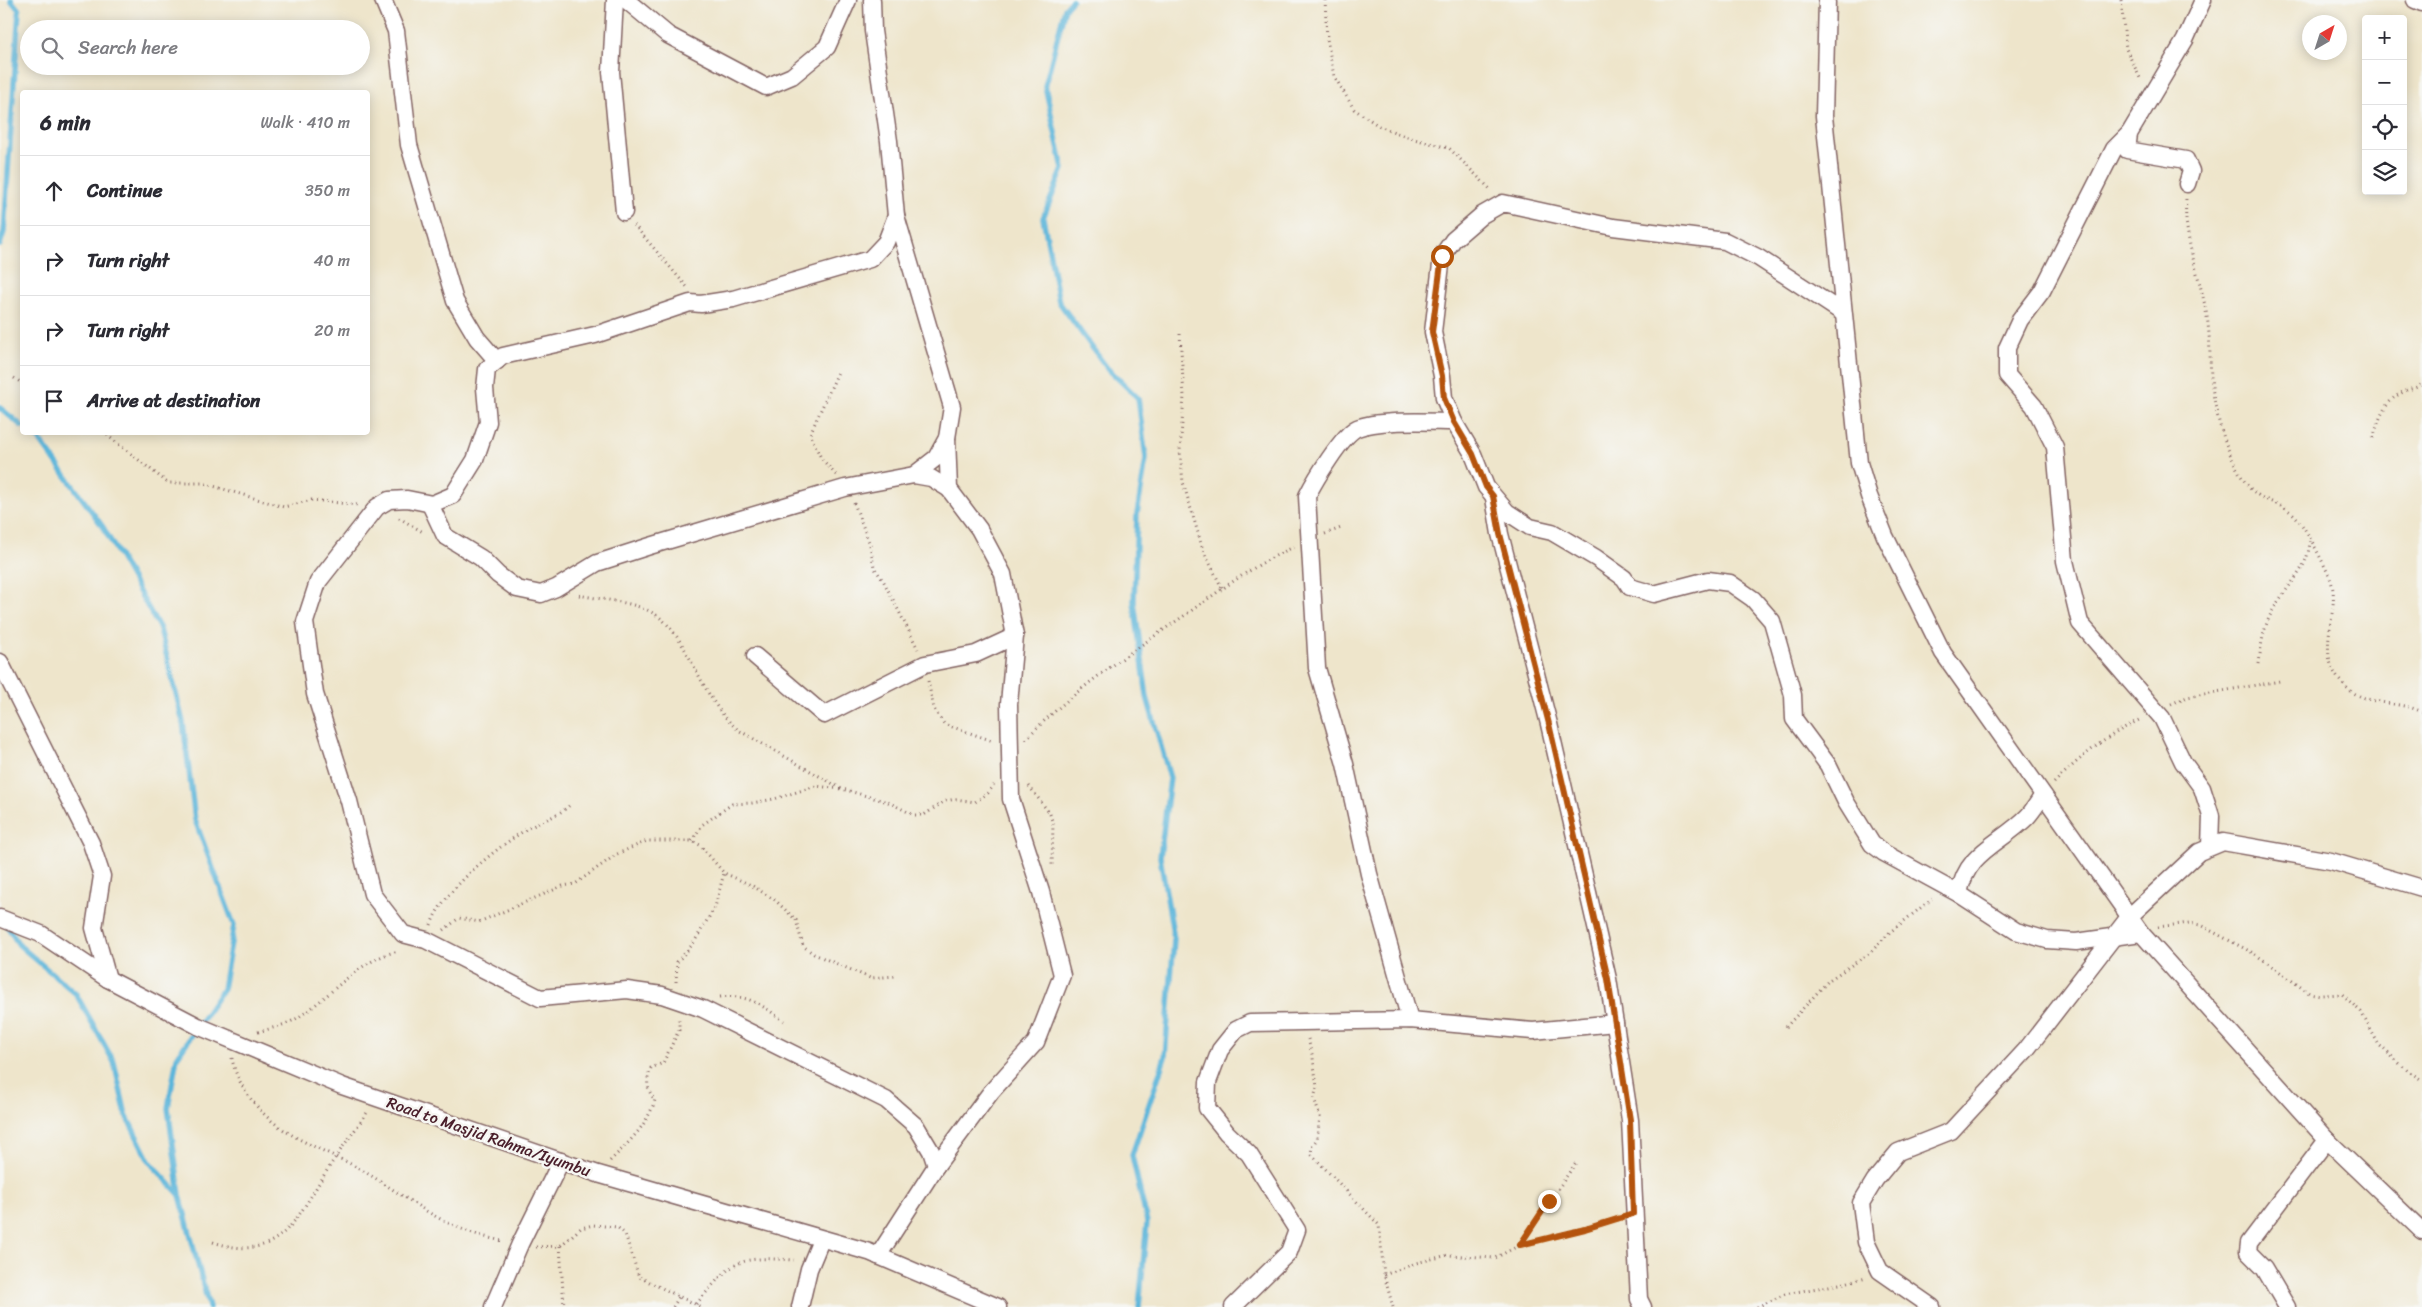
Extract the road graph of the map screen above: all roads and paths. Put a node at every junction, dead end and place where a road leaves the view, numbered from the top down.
1 (383, 0) edge
2 (615, 0) edge
3 (626, 0) edge
4 (848, 0) edge
5 (872, 0) edge
6 (1325, 0) edge
7 (1827, 0) edge
8 (2121, 0) edge
9 (2203, 0) edge
10 (2415, 0) edge
11 (2422, 3) edge
12 (2142, 86) dead end
13 (2129, 134) junction
14 (2187, 184) joint
15 (1503, 203) junction
16 (624, 212) joint
17 (896, 216) junction
18 (701, 304) junction
19 (1844, 314) junction
20 (1180, 334) dead end
21 (497, 361) junction
22 (839, 370) dead end
23 (14, 378) dead end
24 (20, 382) edge
25 (2422, 384) edge
26 (1454, 422) junction
27 (107, 435) edge
28 (947, 438) junction
29 (2373, 438) dead end
30 (914, 475) junction
31 (845, 488) junction
32 (949, 489) junction
33 (1493, 496) junction
34 (430, 504) junction
35 (377, 507) junction
36 (1341, 528) dead end
37 (430, 536) dead end
38 (1311, 539) junction
39 (2310, 540) junction
40 (556, 588) junction
41 (1222, 588) junction
42 (1015, 636) junction
43 (755, 656) dead end
44 (0, 662) edge
45 (925, 664) junction
46 (2259, 664) dead end
47 (2422, 712) edge
48 (1011, 757) junction
49 (1026, 782) dead end
50 (996, 783) dead end
51 (842, 789) junction
52 (2043, 795) junction
53 (572, 803) dead end
54 (692, 841) junction
55 (2210, 847) junction
56 (1052, 870) dead end
57 (724, 873) junction
58 (2422, 888) edge
59 (1955, 892) junction
60 (2129, 917) junction
61 (0, 918) edge
62 (2141, 933) junction
63 (2113, 937) junction
64 (426, 940) junction
65 (896, 976) dead end
66 (108, 979) junction
67 (678, 1001) junction
68 (1410, 1020) junction
69 (1615, 1023) junction
70 (1786, 1027) dead end
71 (1306, 1033) dead end
72 (229, 1040) junction
73 (2422, 1080) edge
74 (377, 1098) junction
75 (2327, 1140) junction
76 (335, 1157) junction
77 (561, 1161) junction
78 (1577, 1161) dead end
79 (936, 1166) junction
80 (598, 1174) junction
81 (1633, 1214) junction
82 (2422, 1231) edge
83 (821, 1240) junction
84 (213, 1242) dead end
85 (520, 1244) junction
86 (1520, 1245) junction
87 (560, 1246) junction
88 (878, 1256) junction
89 (812, 1258) junction
90 (1880, 1271) junction
91 (1384, 1275) junction
92 (679, 1297) junction
93 (696, 1304) junction
94 (492, 1307) edge
95 (564, 1307) edge
96 (673, 1307) edge
97 (701, 1307) edge
98 (800, 1307) edge
99 (998, 1307) edge
100 (1233, 1307) edge
101 (1392, 1307) edge
102 (1643, 1307) edge
103 (1757, 1307) edge
104 (1932, 1307) edge
105 (2287, 1307) edge

1 - 21 street
2 - 16 street
3 - 4 street
5 - 17 street
6 - 15 path
7 - 19 street
8 - 12 path
9 - 13 street
10 - 11 street
13 - 14 street
13 - 55 street
14 - 39 path
15 - 19 street
15 - 26 street
16 - 18 path
17 - 18 street
17 - 28 street
18 - 21 street
19 - 52 street
20 - 41 path
21 - 34 street
22 - 31 path
23 - 24 path
25 - 29 path
26 - 33 street
26 - 38 street
27 - 35 path
28 - 30 street
28 - 32 street
30 - 31 street
30 - 32 street
31 - 40 street
31 - 45 path
32 - 42 street
33 - 59 street
33 - 69 street
34 - 35 street
34 - 40 street
35 - 37 path
35 - 64 street
36 - 38 path
38 - 41 path
38 - 68 street
39 - 46 path
39 - 47 path
40 - 51 path
41 - 48 path
42 - 45 street
42 - 48 street
43 - 45 street
44 - 66 street
45 - 48 path
48 - 79 street
49 - 56 path
50 - 51 path
51 - 54 path
52 - 59 street
52 - 60 street
53 - 64 path
54 - 57 path
54 - 64 path
55 - 58 street
55 - 60 street
57 - 65 path
57 - 67 path
59 - 63 street
59 - 70 path
60 - 62 street
60 - 63 street
61 - 66 street, Road to Masjid Rahma/Iyumbu
62 - 63 street
62 - 73 path
62 - 75 street
63 - 90 street
64 - 67 street
64 - 72 path
66 - 72 street, Road to Masjid Rahma/Iyumbu
67 - 79 street
67 - 80 path
68 - 69 street
68 - 100 street
69 - 81 street
71 - 91 path
72 - 74 street, Road to Masjid Rahma/Iyumbu
72 - 76 path
74 - 76 path
74 - 77 street, Road to Masjid Rahma/Iyumbu
75 - 82 street
75 - 105 street
76 - 84 path
76 - 85 path
77 - 80 street, Road to Masjid Rahma/Iyumbu
77 - 85 street
78 - 86 path
79 - 88 street
80 - 83 street, Road to Masjid Rahma/Iyumbu
81 - 86 path
81 - 102 street
83 - 88 street, Road to Masjid Rahma/Iyumbu
83 - 89 street
85 - 87 path
85 - 94 street
86 - 91 path
87 - 92 path
87 - 95 path
88 - 99 street, Road to Masjid Rahma/Iyumbu
89 - 93 path
89 - 98 street
90 - 103 path
90 - 104 street
91 - 101 path
92 - 93 path
92 - 96 path
93 - 97 path

